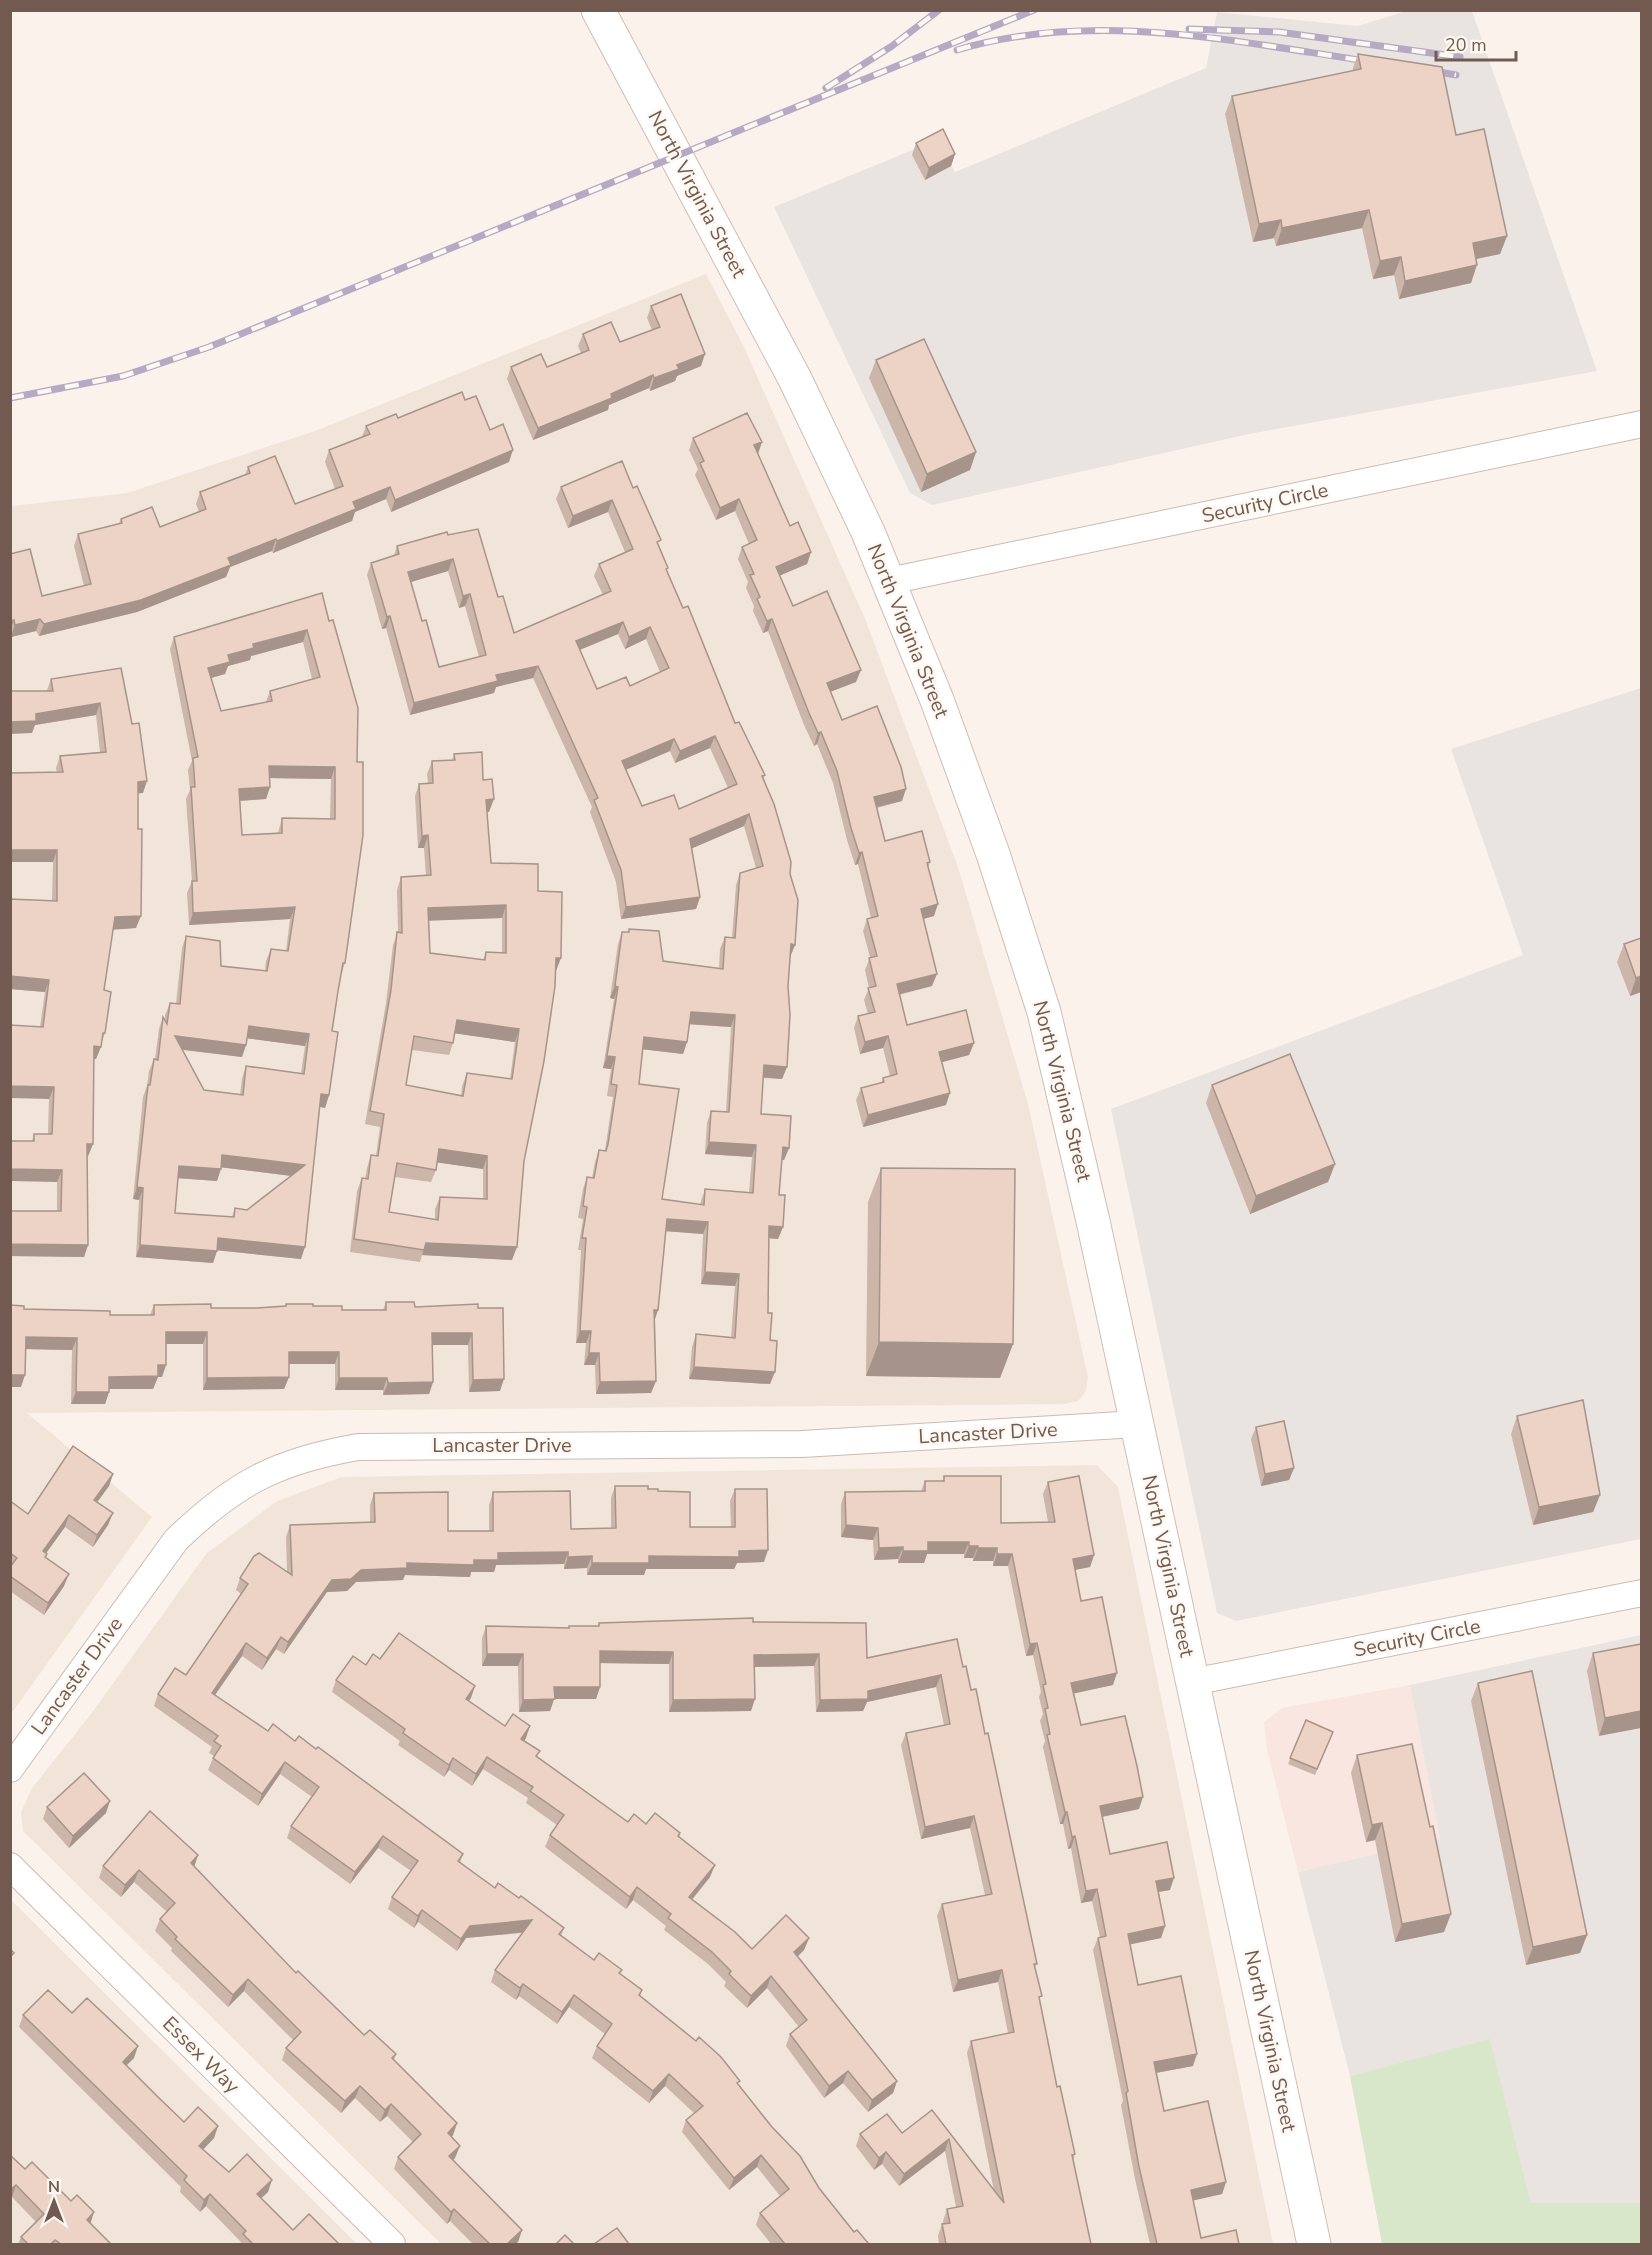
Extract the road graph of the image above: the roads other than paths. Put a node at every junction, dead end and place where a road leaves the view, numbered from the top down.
1 (598, 10) edge
2 (1641, 424) edge
3 (889, 581) junction
4 (1137, 1424) junction
5 (1641, 1593) edge
6 (1192, 1682) junction
7 (10, 1769) edge
8 (10, 1866) edge
9 (392, 2244) edge
10 (1314, 2244) edge

1 - 3 main road, North Virginia Street
2 - 3 street, Security Circle
3 - 4 main road, North Virginia Street
4 - 6 main road, North Virginia Street
4 - 7 street, Lancaster Drive
5 - 6 street, Security Circle
6 - 10 main road, North Virginia Street
8 - 9 street, Essex Way

